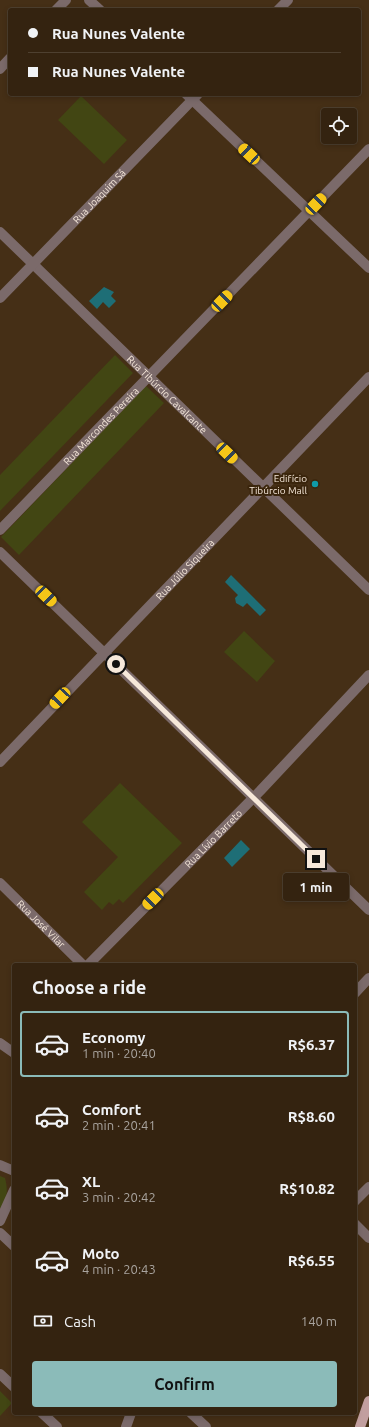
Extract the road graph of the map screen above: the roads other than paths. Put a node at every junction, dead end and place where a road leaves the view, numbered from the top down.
1 (66, 0) edge
2 (89, 0) edge
3 (288, 0) edge
4 (58, 8) edge
5 (98, 8) edge
6 (280, 8) edge
7 (8, 60) edge
8 (0, 69) edge
9 (192, 96) edge
10 (369, 149) edge
11 (309, 211) junction
12 (0, 232) edge
13 (33, 263) junction
14 (369, 268) edge
15 (0, 298) edge
16 (148, 377) junction
17 (369, 377) edge
18 (263, 488) junction
19 (0, 530) edge
20 (0, 552) edge
21 (369, 590) edge
22 (104, 652) junction
23 (369, 675) edge
24 (0, 762) edge
25 (254, 798) junction
26 (0, 883) edge
27 (369, 910) edge
28 (81, 963) edge
29 (90, 963) edge
30 (369, 978) edge
31 (357, 991) edge
32 (0, 1043) edge
33 (12, 1049) edge
34 (0, 1165) edge
35 (12, 1170) edge
36 (369, 1187) edge
37 (12, 1194) edge
38 (357, 1199) edge
39 (0, 1221) edge
40 (357, 1226) edge
41 (0, 1233) edge
42 (369, 1238) edge
43 (12, 1244) edge
44 (0, 1374) edge
45 (12, 1385) edge
46 (369, 1401) edge
47 (44, 1415) edge
48 (130, 1415) edge
49 (193, 1415) edge
50 (57, 1427) edge
51 (126, 1427) edge
52 (206, 1427) edge
53 (360, 1427) edge

1 - 4 street
2 - 5 street
3 - 6 street
7 - 8 street
9 - 11 street
9 - 13 street, Rua Joaquim Sá
10 - 11 street, Rua Marcondes Pereira
11 - 14 street
11 - 16 street, Rua Marcondes Pereira
12 - 13 street, Rua Tibúrcio Cavalcante
13 - 15 street, Rua Joaquim Sá
13 - 16 street, Rua Tibúrcio Cavalcante
16 - 18 street, Rua Tibúrcio Cavalcante
16 - 19 street, Rua Marcondes Pereira
17 - 18 street, Rua Júlio Siqueira
18 - 21 street, Rua Tibúrcio Cavalcante
18 - 22 street, Rua Júlio Siqueira
20 - 22 street
22 - 24 street, Rua Júlio Siqueira
22 - 25 street
23 - 25 street, Rua Lívio Barreto
25 - 27 street
25 - 29 street, Rua Lívio Barreto
26 - 28 street, Rua José Vilar
30 - 31 street
32 - 33 street
34 - 35 street
36 - 38 street
37 - 39 street
40 - 42 street
41 - 43 street
44 - 45 street
46 - 53 main road
47 - 50 street
48 - 51 street
49 - 52 street

